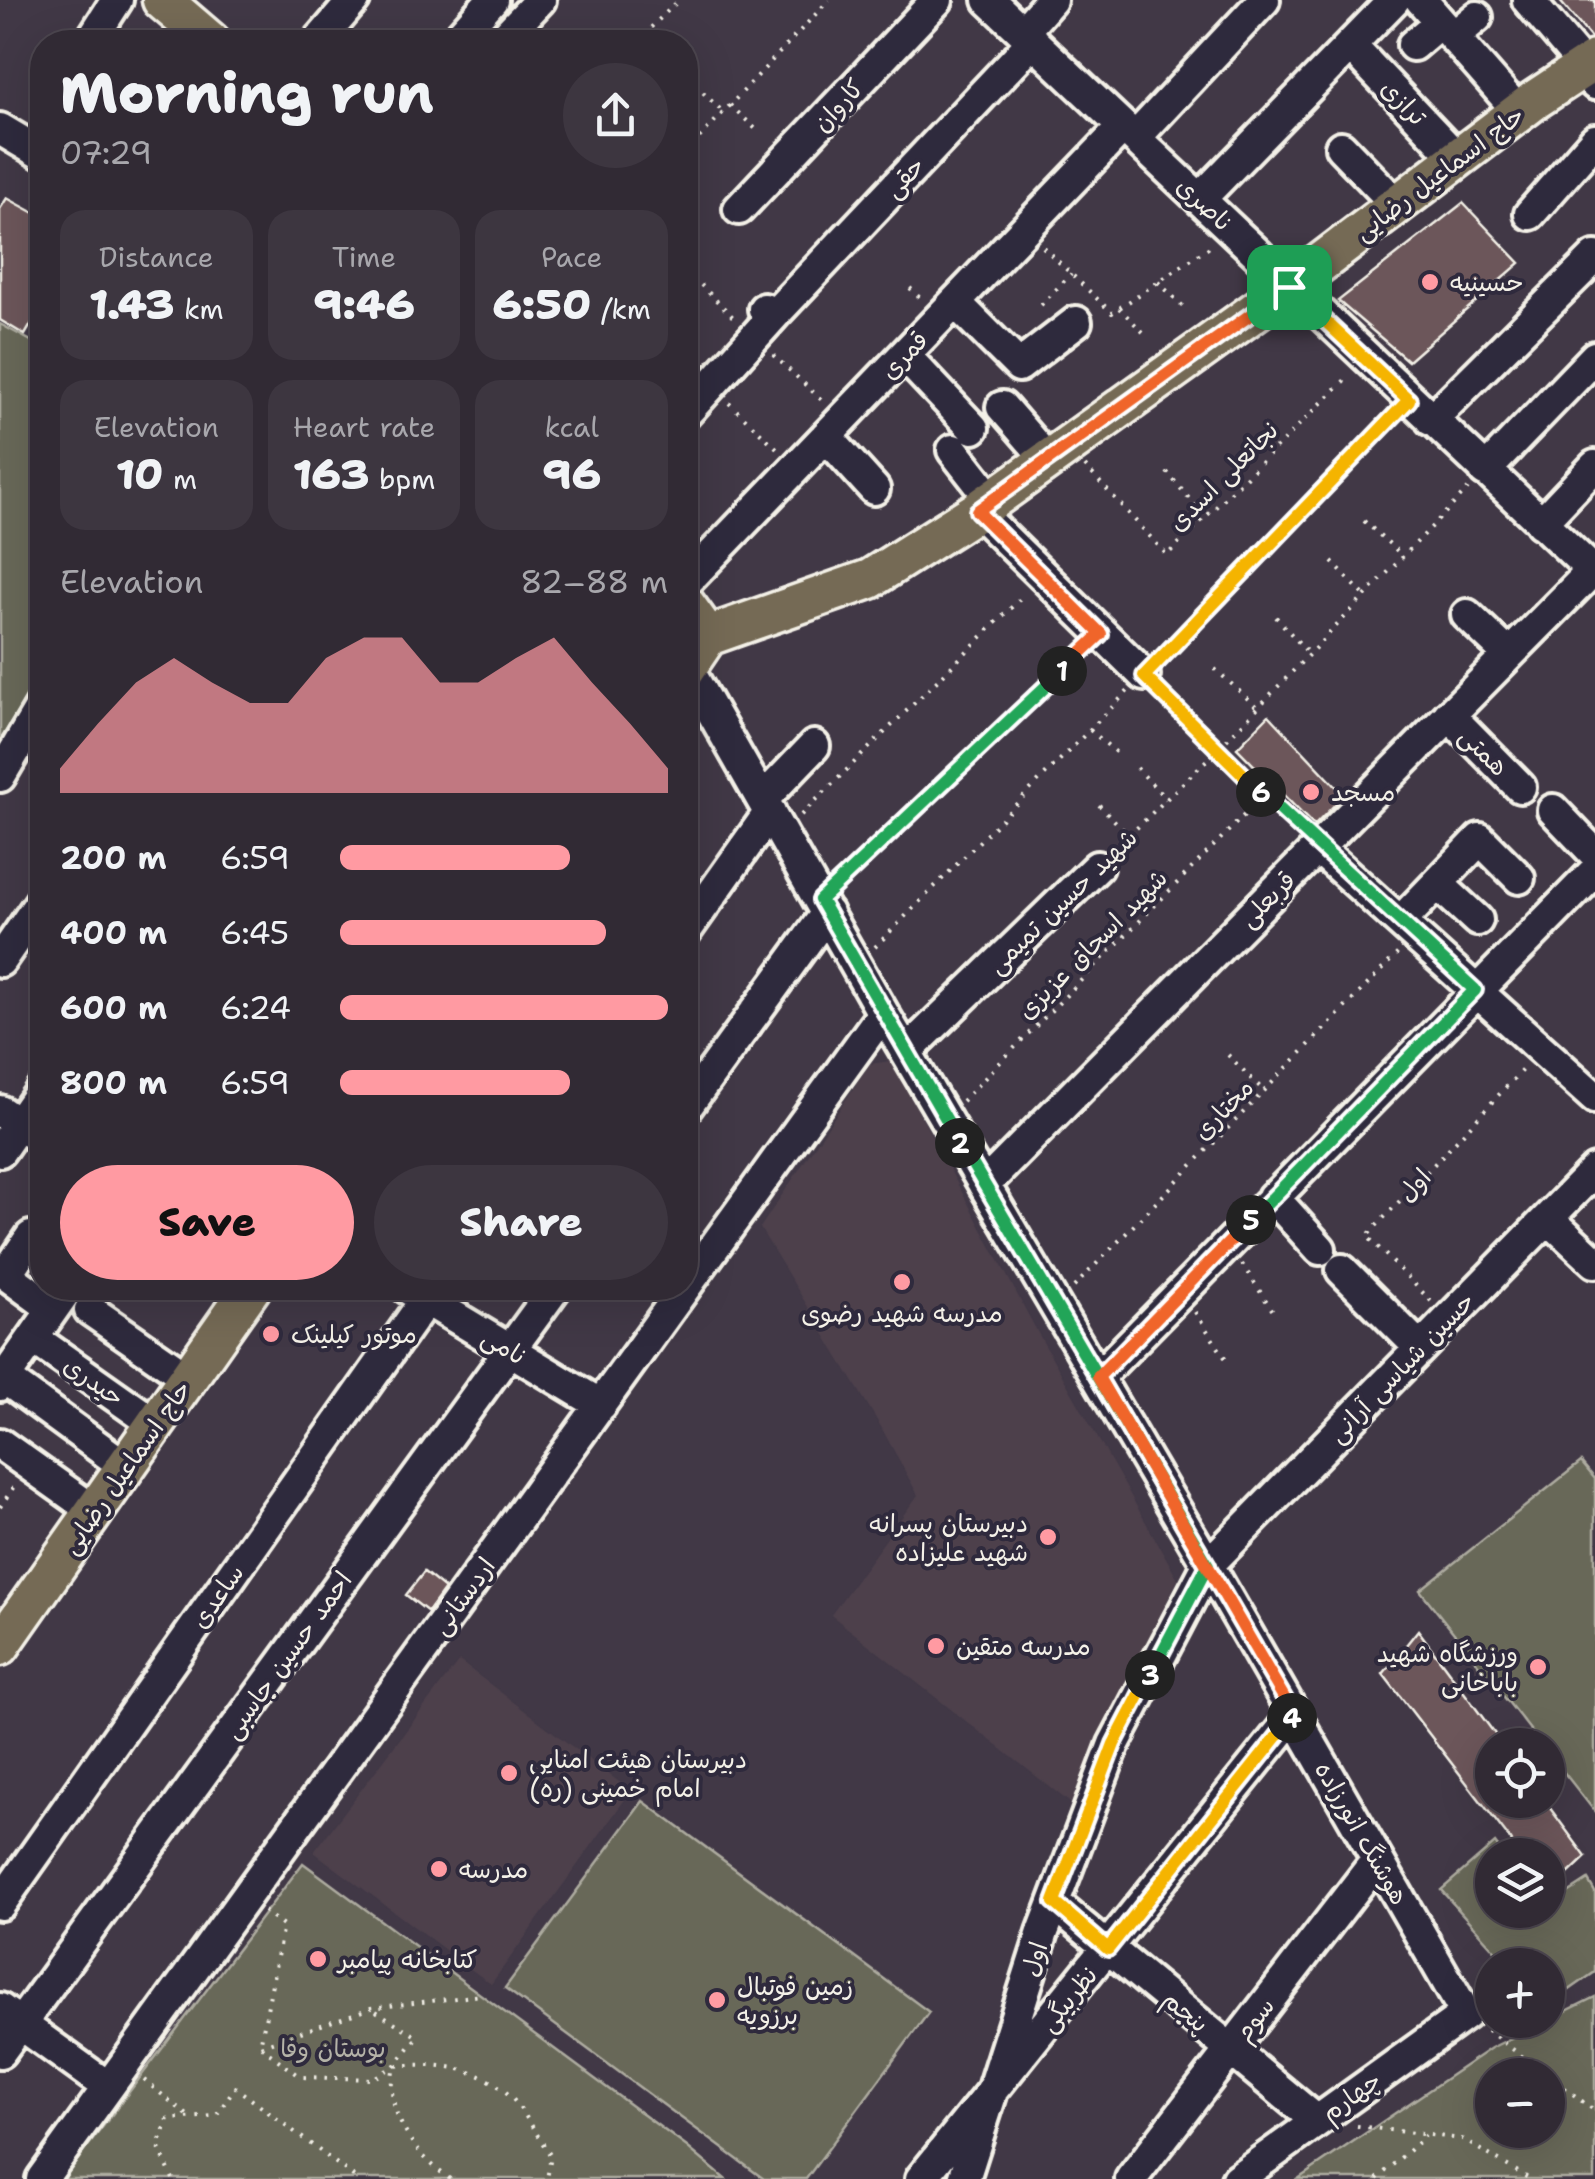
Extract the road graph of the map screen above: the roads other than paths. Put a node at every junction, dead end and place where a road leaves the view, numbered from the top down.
1 (117, 0) edge
2 (354, 0) edge
3 (492, 0) edge
4 (540, 0) edge
5 (938, 0) edge
6 (989, 0) edge
7 (1051, 0) edge
8 (1264, 0) edge
9 (1394, 0) edge
10 (1528, 0) edge
11 (181, 6) edge
12 (1477, 17) dead end
13 (1438, 20) edge
14 (98, 30) edge
15 (201, 30) edge
16 (328, 30) edge
17 (465, 30) edge
18 (511, 30) edge
19 (1028, 36) junction
20 (1413, 44) dead end
21 (1350, 45) junction
22 (1592, 70) edge
23 (1519, 112) junction
24 (0, 130) edge
25 (1129, 132) junction
26 (1595, 140) edge
27 (30, 147) edge
28 (1341, 147) dead end
29 (1458, 159) junction
30 (1200, 199) junction
31 (1397, 205) junction
32 (739, 209) dead end
33 (1530, 214) dead end
34 (1595, 257) edge
35 (1289, 287) junction
36 (955, 302) junction
37 (1076, 322) dead end
38 (904, 355) junction
39 (1595, 357) edge
40 (698, 400) edge
41 (1002, 407) dead end
42 (1420, 410) junction
43 (834, 428) junction
44 (1058, 453) junction
45 (1595, 466) edge
46 (1485, 471) junction
47 (874, 489) dead end
48 (985, 506) junction
49 (1541, 523) junction
50 (698, 569) edge
51 (1594, 571) edge
52 (1467, 615) dead end
53 (1509, 655) junction
54 (698, 656) edge
55 (698, 671) edge
56 (1144, 676) road end
57 (1449, 715) junction
58 (30, 726) edge
59 (814, 746) dead end
60 (0, 776) edge
61 (1520, 787) dead end
62 (1553, 810) dead end
63 (772, 814) junction
64 (1318, 848) junction
65 (1595, 854) edge
66 (1097, 867) road end
67 (1595, 870) edge
68 (1519, 878) dead end
69 (1438, 884) junction
70 (824, 907) junction
71 (698, 914) edge
72 (30, 918) edge
73 (1477, 920) dead end
74 (1408, 929) junction
75 (0, 962) edge
76 (1475, 990) junction
77 (884, 1013) junction
78 (906, 1052) junction
79 (698, 1090) edge
80 (1595, 1098) edge
81 (20, 1125) edge
82 (0, 1151) edge
83 (1595, 1170) edge
84 (984, 1185) junction
85 (1273, 1197) junction
86 (1548, 1218) junction
87 (30, 1238) edge
88 (1595, 1262) edge
89 (698, 1271) edge
90 (3, 1272) edge
91 (30, 1284) edge
92 (60, 1300) edge
93 (243, 1300) edge
94 (417, 1300) edge
95 (436, 1300) edge
96 (546, 1300) edge
97 (677, 1300) edge
98 (90, 1310) dead end
99 (33, 1338) junction
100 (1420, 1348) junction
101 (510, 1349) junction
102 (1098, 1377) junction
103 (188, 1378) junction
104 (2, 1380) edge
105 (601, 1405) junction
106 (155, 1424) junction
107 (0, 1444) edge
108 (126, 1467) junction
109 (94, 1511) junction
110 (1208, 1565) junction
111 (0, 1646) edge
112 (1294, 1715) junction
113 (1377, 1860) junction
114 (1054, 1902) junction
115 (0, 1904) edge
116 (1108, 1949) junction
117 (1466, 2014) joint
118 (10, 2016) edge
119 (1232, 2048) junction
120 (0, 2052) edge
121 (116, 2076) junction
122 (991, 2094) junction
123 (1317, 2121) junction
124 (42, 2179) edge
125 (921, 2179) edge
126 (964, 2179) edge
127 (1131, 2179) edge
128 (1237, 2179) edge

1 - 14 street
2 - 16 street
3 - 17 street
4 - 18 street
5 - 32 street, کاروان
6 - 19 street, ناصری
7 - 19 street, حقی
8 - 25 street, قمری
9 - 21 street
10 - 22 street
11 - 15 main road
12 - 13 street
13 - 20 street
13 - 23 street
19 - 25 street, ناصری
19 - 40 street, حقی
21 - 29 street, ترازی
21 - 30 street
22 - 23 main road, حاج اسماعیل رضایی
23 - 29 main road, حاج اسماعیل رضایی
24 - 27 street
25 - 30 street, ناصری
25 - 36 street, قمری
26 - 33 street
28 - 31 street
29 - 31 main road, حاج اسماعیل رضایی
30 - 35 street, ناصری
31 - 35 main road, حاج اسماعیل رضایی
34 - 42 street
35 - 42 street, ناصری
35 - 44 main road, حاج اسماعیل رضایی
36 - 37 street
36 - 38 street, قمری
38 - 43 street, قمری
38 - 48 street
39 - 46 street
41 - 44 street
42 - 46 street, ناصری
43 - 47 street
43 - 50 street, قمری
44 - 48 main road, حاج اسماعیل رضایی
45 - 49 street
46 - 49 street, ناصری
48 - 54 main road, حاج اسماعیل رضایی
48 - 56 street
49 - 51 street, ناصری
51 - 53 street, قربعلی
52 - 53 street
53 - 57 street, قربعلی
55 - 63 street, هوشنگ انورزاده
57 - 61 street, همتی
57 - 64 street, قربعلی
58 - 60 street
59 - 63 street
62 - 65 street
63 - 70 street, هوشنگ انورزاده
63 - 71 street
64 - 74 street
64 - 84 street, قربعلی
66 - 78 street, شهید حسین تمیمی
67 - 76 street
68 - 69 street
69 - 73 street
69 - 74 street
70 - 77 street, هوشنگ انورزاده
70 - 79 street
72 - 75 street
74 - 76 street
76 - 80 street
76 - 85 street
77 - 78 street, هوشنگ انورزاده
77 - 89 street, اردستانی
78 - 84 street, هوشنگ انورزاده
81 - 82 street
83 - 86 street, حسین شیاسی آرانی
84 - 102 street, هوشنگ انورزاده
85 - 100 street
85 - 102 street
86 - 88 street
86 - 100 street, حسین شیاسی آرانی
87 - 90 street
90 - 91 street
92 - 99 street
93 - 103 main road, حاج اسماعیل رضایی
94 - 115 street, ساعدی
95 - 101 street, نامی
96 - 101 street, احمد حسین جاسبی
97 - 105 street, اردستانی
98 - 103 street
99 - 104 street
99 - 106 street, حیدری
100 - 110 street, حسین شیاسی آرانی
101 - 105 street, نامی
101 - 118 street, احمد حسین جاسبی
102 - 110 street, هوشنگ انورزاده
103 - 106 main road, حاج اسماعیل رضایی
104 - 108 street
105 - 121 street, اردستانی
106 - 108 main road, حاج اسماعیل رضایی
107 - 109 street
108 - 109 main road, حاج اسماعیل رضایی
109 - 111 main road, حاج اسماعیل رضایی
110 - 112 street, هوشنگ انورزاده
110 - 114 street, اول
112 - 113 street, هوشنگ انورزاده
112 - 116 street, نظربیگی
113 - 117 street, هوشنگ انورزاده
113 - 119 street, سوم
114 - 116 street, پنجم
114 - 122 street, اول
116 - 119 street, پنجم
116 - 122 street, نظربیگی
117 - 123 street, چهارم
118 - 120 street, احمد حسین جاسبی
118 - 121 street
119 - 123 street, پنجم
119 - 127 street, سوم
121 - 124 street, اردستانی
122 - 125 street, اول
122 - 126 street
123 - 128 street, چهارم

